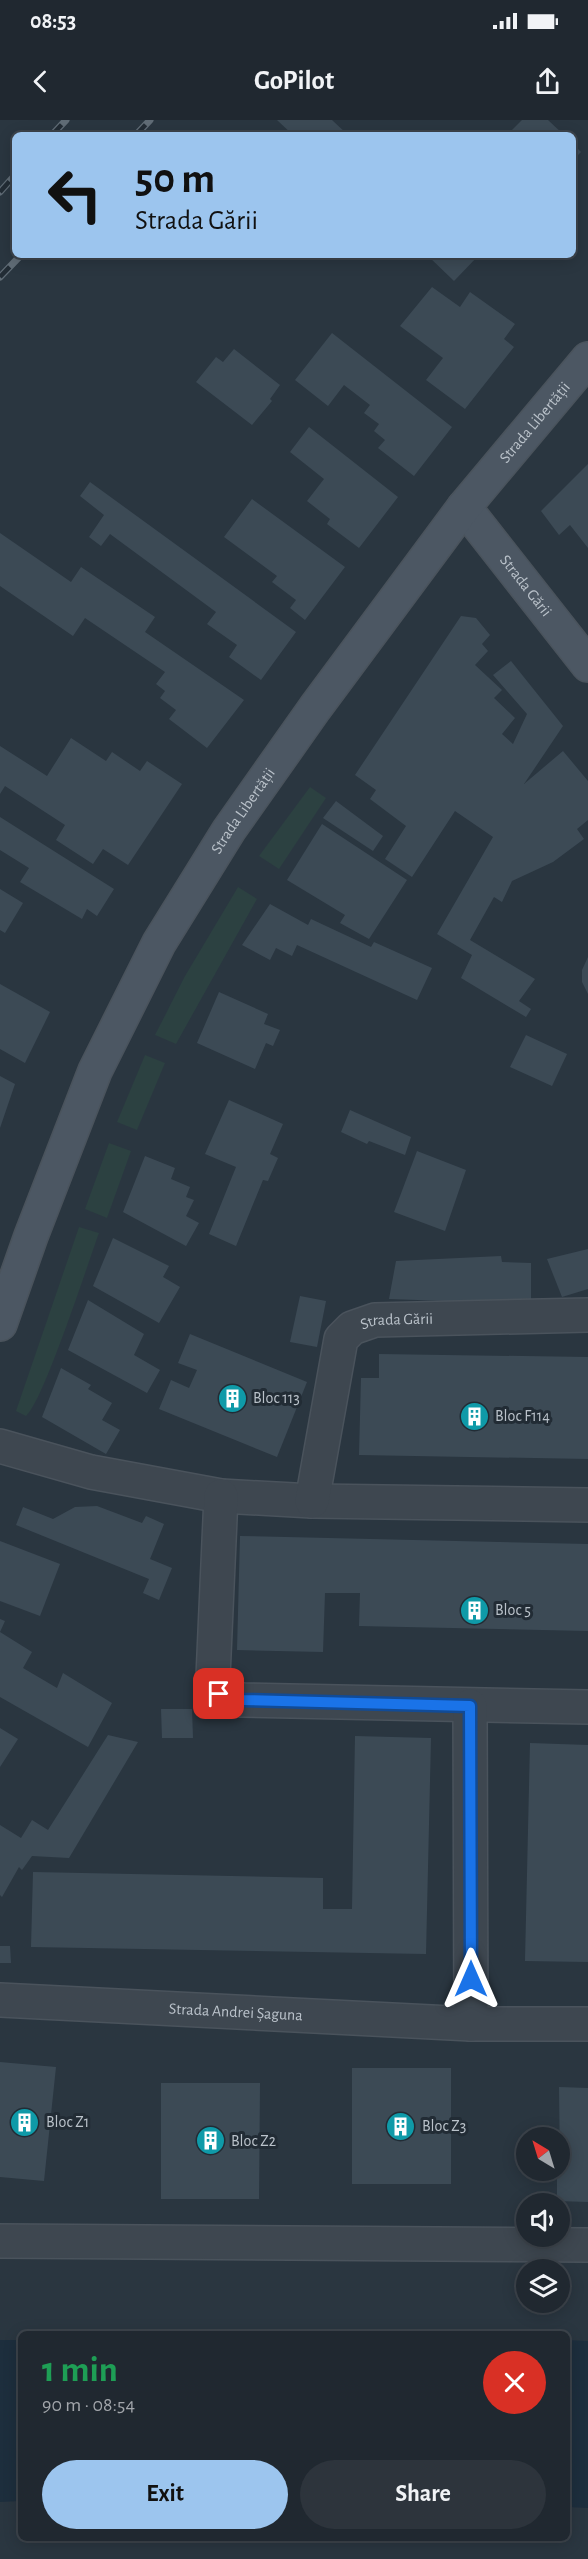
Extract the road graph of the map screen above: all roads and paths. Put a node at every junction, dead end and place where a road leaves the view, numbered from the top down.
1 (588, 359) edge
2 (464, 507) junction
3 (588, 665) edge
4 (588, 1315) edge
5 (0, 1324) edge
6 (0, 1446) edge
7 (221, 1496) junction
8 (312, 1501) junction
9 (588, 1505) edge
10 (470, 1706) junction
11 (588, 1707) edge
12 (0, 2000) edge
13 (471, 2024) junction
14 (588, 2024) edge
15 (0, 2241) edge
16 (588, 2245) edge

1 - 2 street, Strada Libertății
2 - 3 street, Strada Gării
2 - 5 street, Strada Libertății
4 - 8 street, Strada Gării
6 - 7 street
7 - 8 street
7 - 10 street
8 - 9 street
10 - 11 street
10 - 13 street
12 - 13 street, Strada Andrei Șaguna
13 - 14 street, Strada Andrei Șaguna
15 - 16 street

